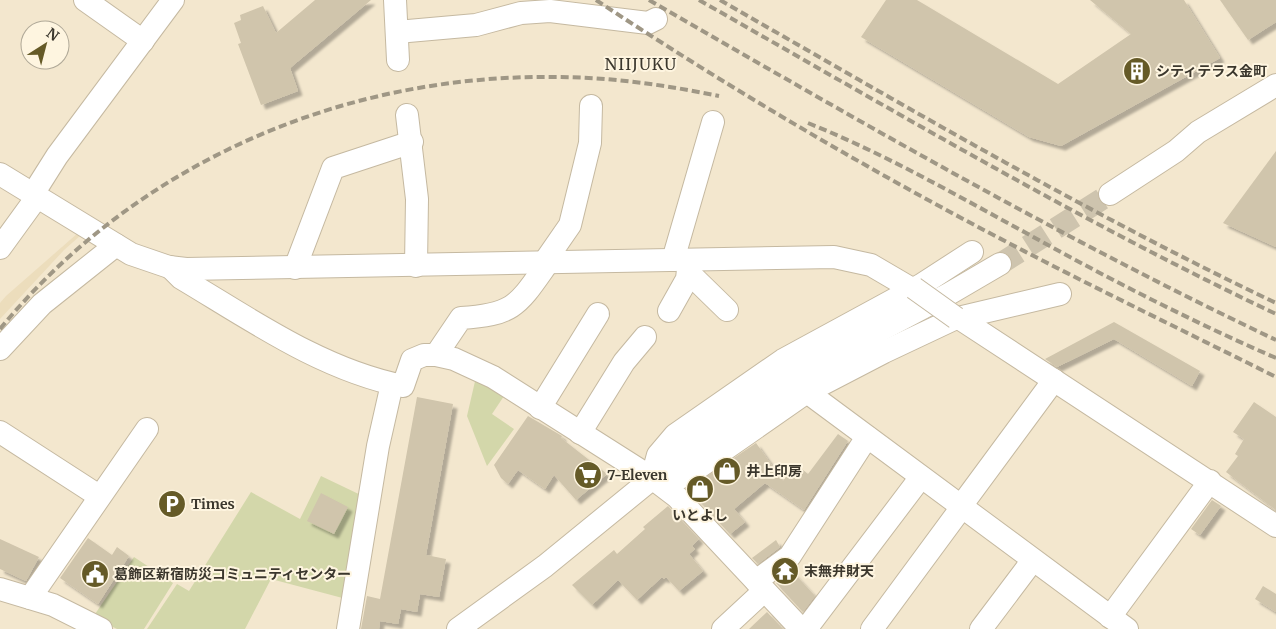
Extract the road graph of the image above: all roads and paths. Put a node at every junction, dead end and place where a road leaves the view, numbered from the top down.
1 (85, 0) edge
2 (173, 0) edge
3 (395, 0) edge
4 (656, 19) dead end
5 (397, 32) junction
6 (143, 41) junction
7 (398, 60) dead end
8 (1276, 85) edge
9 (591, 106) dead end
10 (407, 115) dead end
11 (713, 122) dead end
12 (412, 142) junction
13 (0, 174) edge
14 (1110, 194) tunnel mouth
15 (35, 195) junction
16 (116, 245) junction
17 (0, 248) edge
18 (972, 252) dead end
19 (545, 264) junction
20 (683, 264) junction
21 (1000, 264) tunnel mouth
22 (169, 266) junction
23 (416, 266) junction
24 (296, 268) junction
25 (911, 289) junction
26 (1060, 294) dead end
27 (727, 310) dead end
28 (669, 311) dead end
29 (598, 314) dead end
30 (956, 318) junction
31 (645, 336) dead end
32 (0, 349) edge
33 (436, 355) junction
34 (1054, 380) junction
35 (392, 384) junction
36 (807, 392) junction
37 (540, 408) junction
38 (147, 429) dead end
39 (0, 432) edge
40 (580, 433) junction
41 (867, 438) junction
42 (921, 477) junction
43 (652, 478) junction
44 (1210, 481) junction
45 (99, 496) junction
46 (962, 506) junction
47 (1276, 526) edge
48 (1033, 560) junction
49 (760, 586) junction
50 (0, 589) edge
51 (30, 598) junction
52 (64, 621) edge
53 (1119, 623) edge
54 (100, 629) edge
55 (348, 629) edge
56 (458, 629) edge
57 (723, 629) edge
58 (801, 629) edge
59 (806, 629) edge
60 (872, 629) edge
61 (981, 629) edge

1 - 6 street
2 - 6 street
3 - 5 street
4 - 5 street
5 - 7 street
6 - 15 street
8 - 14 street
9 - 19 street
10 - 12 street
11 - 20 street
12 - 23 street
12 - 24 street
13 - 15 street
15 - 16 street
15 - 17 street
16 - 22 street
16 - 32 street
18 - 25 street
19 - 20 street
19 - 23 street
19 - 33 street
20 - 25 street
20 - 27 street
20 - 28 street
21 - 43 street
22 - 24 street
22 - 35 street
23 - 24 street
25 - 30 street, bridge
25 - 43 street
26 - 30 street
29 - 37 street
30 - 34 street
30 - 36 street
31 - 40 street
33 - 35 street
33 - 37 street
34 - 44 street
34 - 46 street
35 - 55 street
36 - 41 street
36 - 43 street
37 - 40 street
38 - 45 street
39 - 45 street
40 - 43 street
41 - 42 street
41 - 49 street
42 - 46 street
42 - 59 street
43 - 49 street
43 - 56 street
44 - 47 street
44 - 53 street
45 - 51 street
46 - 48 street
46 - 60 street
48 - 53 street
48 - 61 street
49 - 57 street
49 - 58 street
50 - 51 street
51 - 52 street
52 - 54 street

